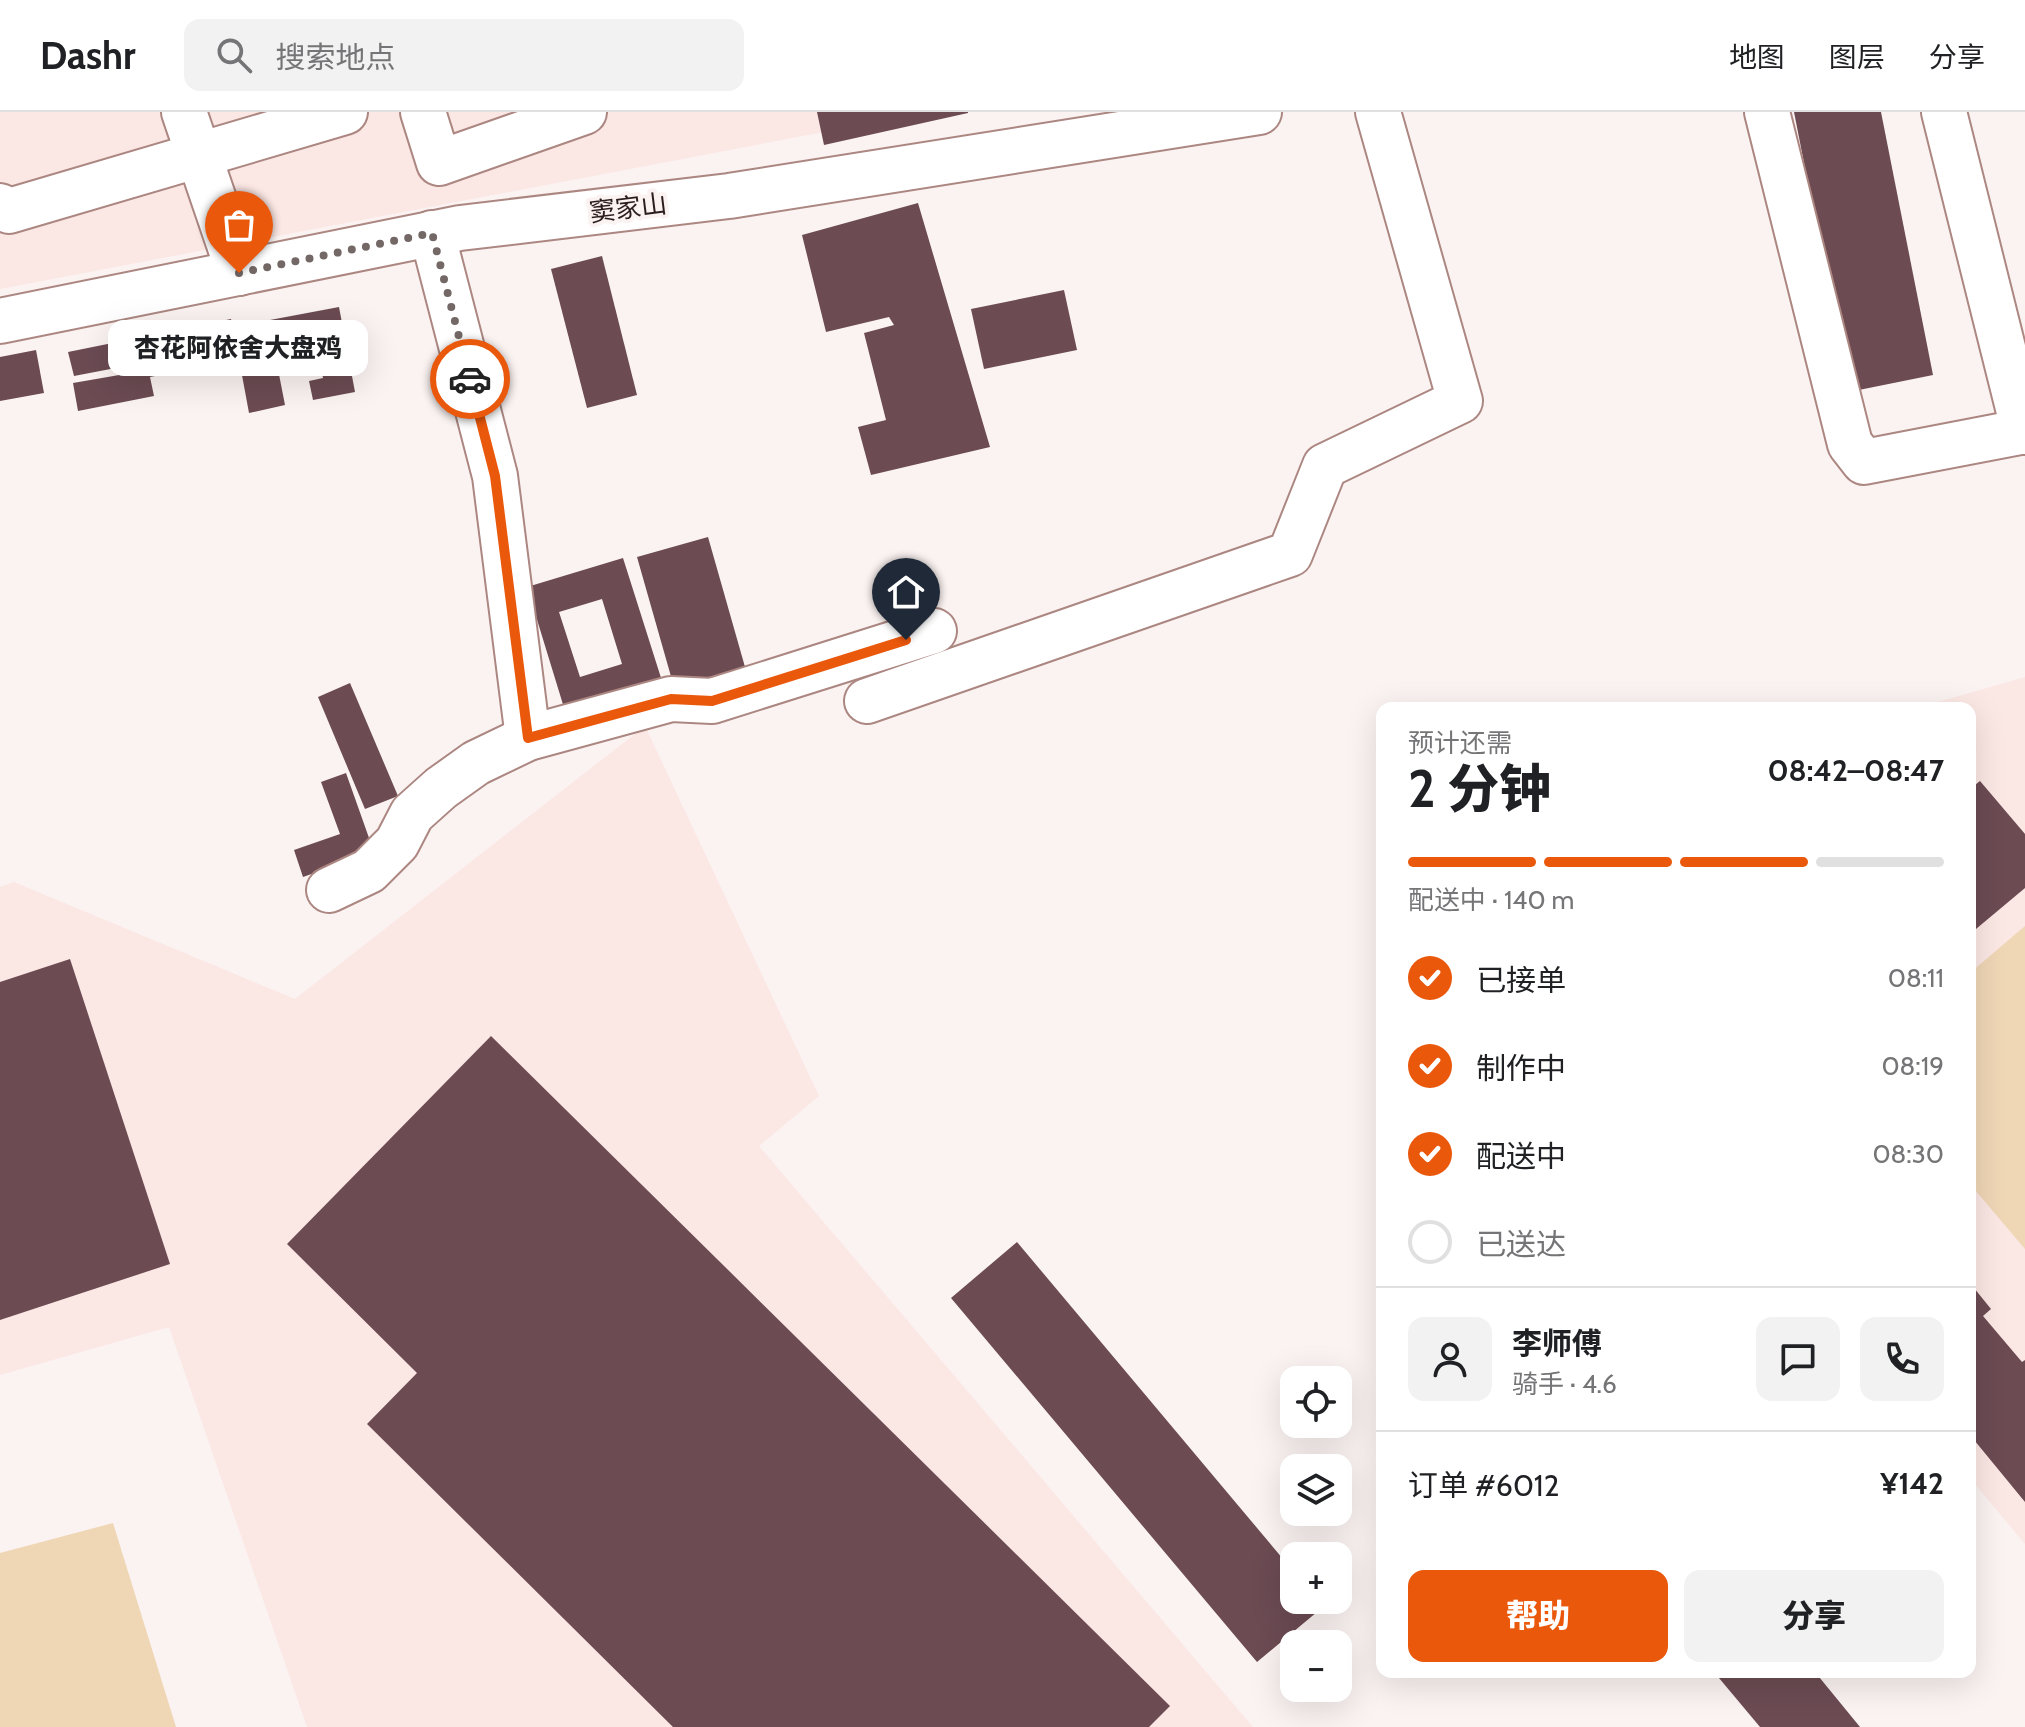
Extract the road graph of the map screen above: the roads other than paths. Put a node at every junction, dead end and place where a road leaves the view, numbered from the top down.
1 (184, 112) edge
2 (345, 112) edge
3 (423, 112) edge
4 (584, 112) edge
5 (1259, 112) edge
6 (1378, 112) edge
7 (1767, 112) edge
8 (1944, 112) edge
9 (199, 155) junction
10 (0, 206) edge
11 (432, 233) junction
12 (239, 273) junction
13 (0, 321) edge
14 (2024, 432) edge
15 (934, 631) dead end
16 (867, 701) dead end
17 (528, 738) junction
18 (329, 890) dead end

1 - 9 street
2 - 9 street
3 - 4 street
5 - 11 street, 窦家山
6 - 16 street
7 - 14 street
8 - 14 street
9 - 10 street
9 - 12 street
11 - 12 street, 窦家山
11 - 17 street
12 - 13 street, 窦家山
15 - 17 street
17 - 18 street

